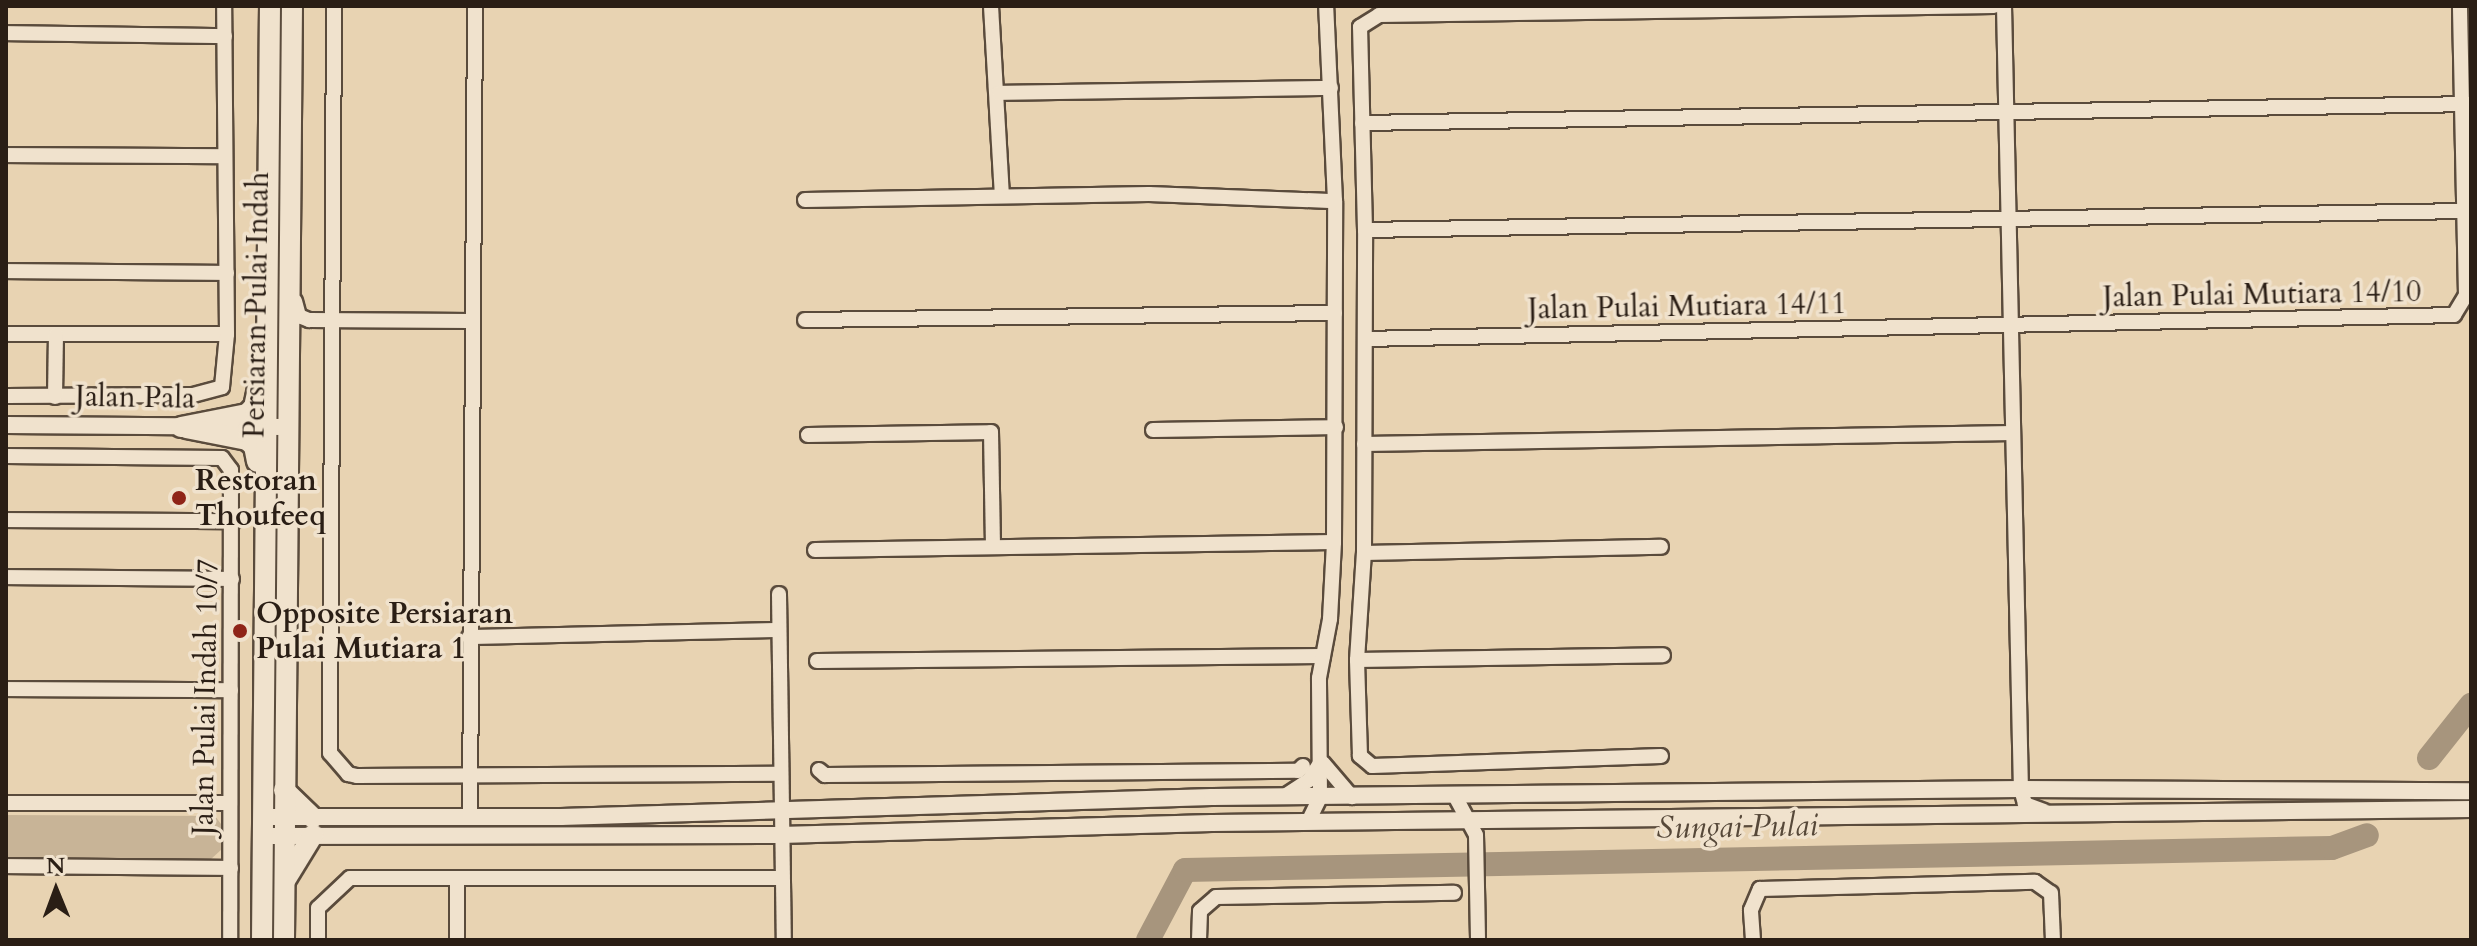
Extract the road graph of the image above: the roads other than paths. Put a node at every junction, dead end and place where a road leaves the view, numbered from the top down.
1 (224, 6) edge
2 (270, 6) edge
3 (292, 6) edge
4 (334, 6) edge
5 (475, 6) edge
6 (991, 6) edge
7 (1326, 6) edge
8 (1994, 6) edge
9 (2004, 6) edge
10 (2460, 6) edge
11 (6, 33) edge
12 (225, 36) junction
13 (1331, 88) junction
14 (999, 93) junction
15 (2467, 104) edge
16 (2006, 112) junction
17 (1362, 123) junction
18 (6, 155) edge
19 (224, 156) junction
20 (1002, 196) junction
21 (805, 200) dead end
22 (1335, 201) junction
23 (2466, 211) junction
24 (2008, 219) junction
25 (1365, 230) junction
26 (288, 248) junction
27 (6, 271) edge
28 (227, 273) junction
29 (1335, 313) junction
30 (805, 320) dead end
31 (331, 321) junction
32 (470, 321) junction
33 (2011, 327) junction
34 (6, 334) edge
35 (227, 334) junction
36 (56, 335) junction
37 (1365, 339) junction
38 (264, 350) junction
39 (6, 396) edge
40 (55, 397) junction
41 (6, 425) edge
42 (181, 427) junction
43 (263, 427) junction
44 (285, 427) junction
45 (1336, 427) junction
46 (1153, 430) dead end
47 (2013, 433) junction
48 (808, 435) dead end
49 (1364, 444) junction
50 (6, 456) edge
51 (263, 502) junction
52 (6, 520) edge
53 (234, 521) junction
54 (1334, 542) junction
55 (993, 547) junction
56 (1661, 547) dead end
57 (815, 550) dead end
58 (1364, 553) junction
59 (6, 577) edge
60 (232, 579) junction
61 (779, 594) dead end
62 (779, 630) junction
63 (469, 637) junction
64 (1663, 655) dead end
65 (1323, 656) junction
66 (1357, 660) junction
67 (817, 661) dead end
68 (6, 689) edge
69 (231, 690) junction
70 (1661, 756) dead end
71 (1322, 759) junction
72 (1303, 766) dead end
73 (819, 770) dead end
74 (779, 774) junction
75 (470, 775) junction
76 (2021, 789) junction
77 (284, 790) junction
78 (2471, 791) edge
79 (1455, 796) junction
80 (1282, 797) junction
81 (1320, 797) junction
82 (1352, 797) junction
83 (6, 803) edge
84 (230, 803) junction
85 (780, 809) junction
86 (2471, 809) edge
87 (2072, 817) junction
88 (470, 818) junction
89 (1308, 822) junction
90 (262, 826) junction
91 (284, 826) junction
92 (313, 826) junction
93 (1474, 828) junction
94 (780, 835) junction
95 (6, 866) edge
96 (231, 868) junction
97 (457, 878) junction
98 (782, 878) junction
99 (284, 884) junction
100 (1454, 893) dead end
101 (230, 940) edge
102 (262, 940) edge
103 (284, 940) edge
104 (318, 940) edge
105 (457, 940) edge
106 (784, 940) edge
107 (1199, 940) edge
108 (1478, 940) edge
109 (1753, 940) edge
110 (2053, 940) edge

1 - 12 street
2 - 38 main road, Persiaran Pulai Indah
3 - 26 main road, Persiaran Pulai Indah
4 - 31 street
5 - 32 street
6 - 14 street
7 - 13 street
8 - 17 street
9 - 16 street
10 - 15 street, Jalan Pulai Mutiara 14/10
11 - 12 street
12 - 19 street
13 - 14 street
13 - 22 street
14 - 20 street
15 - 16 street
15 - 23 street, Jalan Pulai Mutiara 14/10
16 - 17 street
16 - 24 street
17 - 25 street
18 - 19 street
19 - 28 street
20 - 21 street
20 - 22 street
22 - 29 street
23 - 24 street
23 - 33 street, Jalan Pulai Mutiara 14/10
24 - 25 street
24 - 33 street
25 - 37 street
26 - 31 street
26 - 44 main road, Persiaran Pulai Indah
27 - 28 street
28 - 35 street
29 - 30 street
29 - 45 street
31 - 32 street
31 - 75 street
32 - 63 street
33 - 37 street, Jalan Pulai Mutiara 14/11
33 - 47 street
34 - 36 street
35 - 36 street
35 - 40 street
36 - 40 street
37 - 49 street
38 - 42 main road
38 - 43 main road, Persiaran Pulai Indah
39 - 40 street
41 - 42 street, Jalan Pala
42 - 43 street, Jalan Pala
42 - 51 main road
43 - 44 street, Jalan Pala
43 - 51 main road, Persiaran Pulai Indah
44 - 77 main road, Persiaran Pulai Indah
45 - 46 street
45 - 54 street
47 - 49 street
47 - 76 street
48 - 55 street
49 - 58 street
50 - 53 street, Jalan Pulai Indah 10/7
51 - 90 main road, Persiaran Pulai Indah
52 - 53 street
53 - 60 street, Jalan Pulai Indah 10/7
54 - 55 street
54 - 65 street
55 - 57 street
56 - 58 street
58 - 66 street
59 - 60 street
60 - 69 street, Jalan Pulai Indah 10/7
61 - 62 street
62 - 63 street
62 - 74 street
63 - 75 street
64 - 66 street
65 - 67 street
65 - 71 street
66 - 70 street
68 - 69 street
69 - 84 street, Jalan Pulai Indah 10/7
71 - 80 street
71 - 81 street
71 - 82 street
72 - 73 street
74 - 75 street
74 - 85 street
75 - 88 street
76 - 78 street
76 - 79 street
76 - 87 street
77 - 91 main road, Persiaran Pulai Indah
77 - 92 main road
79 - 82 street
79 - 93 street
80 - 81 street
80 - 85 street
81 - 82 street
81 - 89 street
83 - 84 street
84 - 96 street, Jalan Pulai Indah 10/7
85 - 88 street
85 - 94 street
86 - 87 street
87 - 93 street
88 - 92 street
89 - 93 street
89 - 94 street
90 - 91 street
90 - 102 main road, Persiaran Pulai Indah
91 - 92 street
91 - 99 main road, Persiaran Pulai Indah
92 - 94 street
92 - 99 main road
93 - 108 street
94 - 98 street
95 - 96 street
96 - 101 street, Jalan Pulai Indah 10/7
97 - 98 street
97 - 104 street
97 - 105 street
98 - 106 street
99 - 103 main road, Persiaran Pulai Indah
100 - 107 street
109 - 110 street

